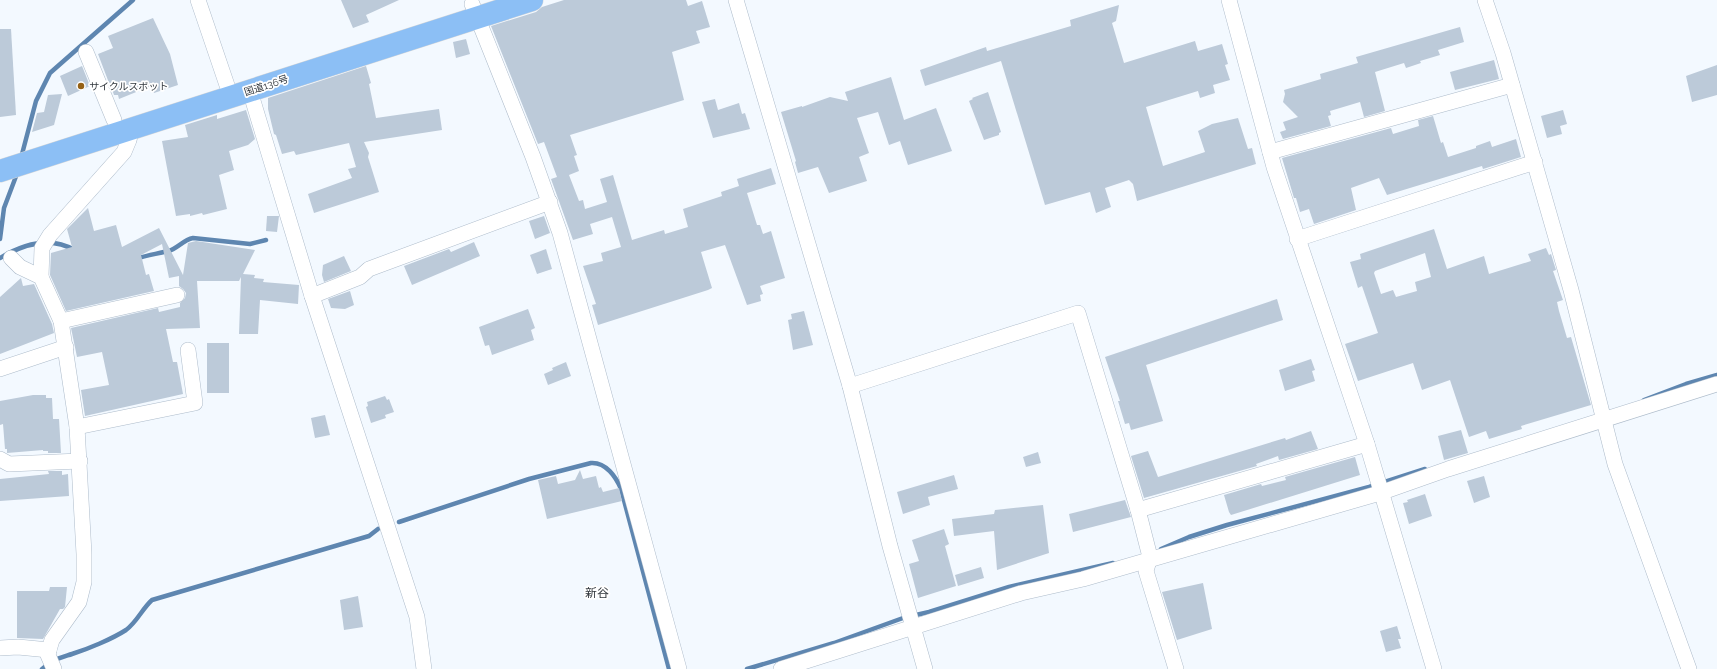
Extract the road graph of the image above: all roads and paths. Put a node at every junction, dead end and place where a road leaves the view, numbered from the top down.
1 (198, 0) edge
2 (532, 0) edge
3 (736, 0) edge
4 (1230, 0) edge
5 (1485, 0) edge
6 (478, 7) edge
7 (86, 52) dead end
8 (1512, 85) junction
9 (236, 90) junction
10 (123, 124) junction
11 (1270, 152) junction
12 (0, 157) edge
13 (1534, 162) junction
14 (0, 171) edge
15 (550, 202) junction
16 (1297, 239) junction
17 (11, 258) dead end
18 (41, 277) junction
19 (177, 296) dead end
20 (312, 296) junction
21 (61, 320) junction
22 (66, 348) junction
23 (188, 350) dead end
24 (0, 369) edge
25 (1717, 384) edge
26 (850, 386) junction
27 (1604, 420) junction
28 (77, 427) junction
29 (1367, 444) junction
30 (0, 458) edge
31 (80, 461) junction
32 (1379, 487) junction
33 (1138, 510) junction
34 (1149, 561) junction
35 (913, 627) junction
36 (0, 648) edge
37 (49, 650) junction
38 (54, 669) edge
39 (424, 669) edge
40 (679, 669) edge
41 (780, 669) edge
42 (925, 669) edge
43 (1176, 669) edge
44 (1434, 669) edge
45 (1689, 669) edge

1 - 9 street
2 - 6 highway, 国道136号
3 - 26 street
4 - 11 street
5 - 8 street
6 - 9 highway, 国道136号
6 - 15 street
7 - 10 street
8 - 11 street
8 - 13 street
9 - 10 highway, 国道136号
9 - 20 street
10 - 12 highway, 国道136号
10 - 14 highway, 国道136号
10 - 18 street
11 - 16 street
13 - 16 street
13 - 27 street
15 - 20 street
15 - 40 street
16 - 29 street
17 - 18 street
18 - 21 street
19 - 21 street
20 - 39 street
21 - 22 street
22 - 24 street
22 - 28 street
23 - 28 street
25 - 27 street
26 - 33 street
26 - 35 street
27 - 32 street
27 - 45 street
28 - 31 street
29 - 32 street
29 - 33 street
30 - 31 street
31 - 37 street
32 - 34 street
32 - 44 street
33 - 34 street
34 - 35 street
34 - 43 street
35 - 41 street
35 - 42 street
36 - 37 street
37 - 38 street

